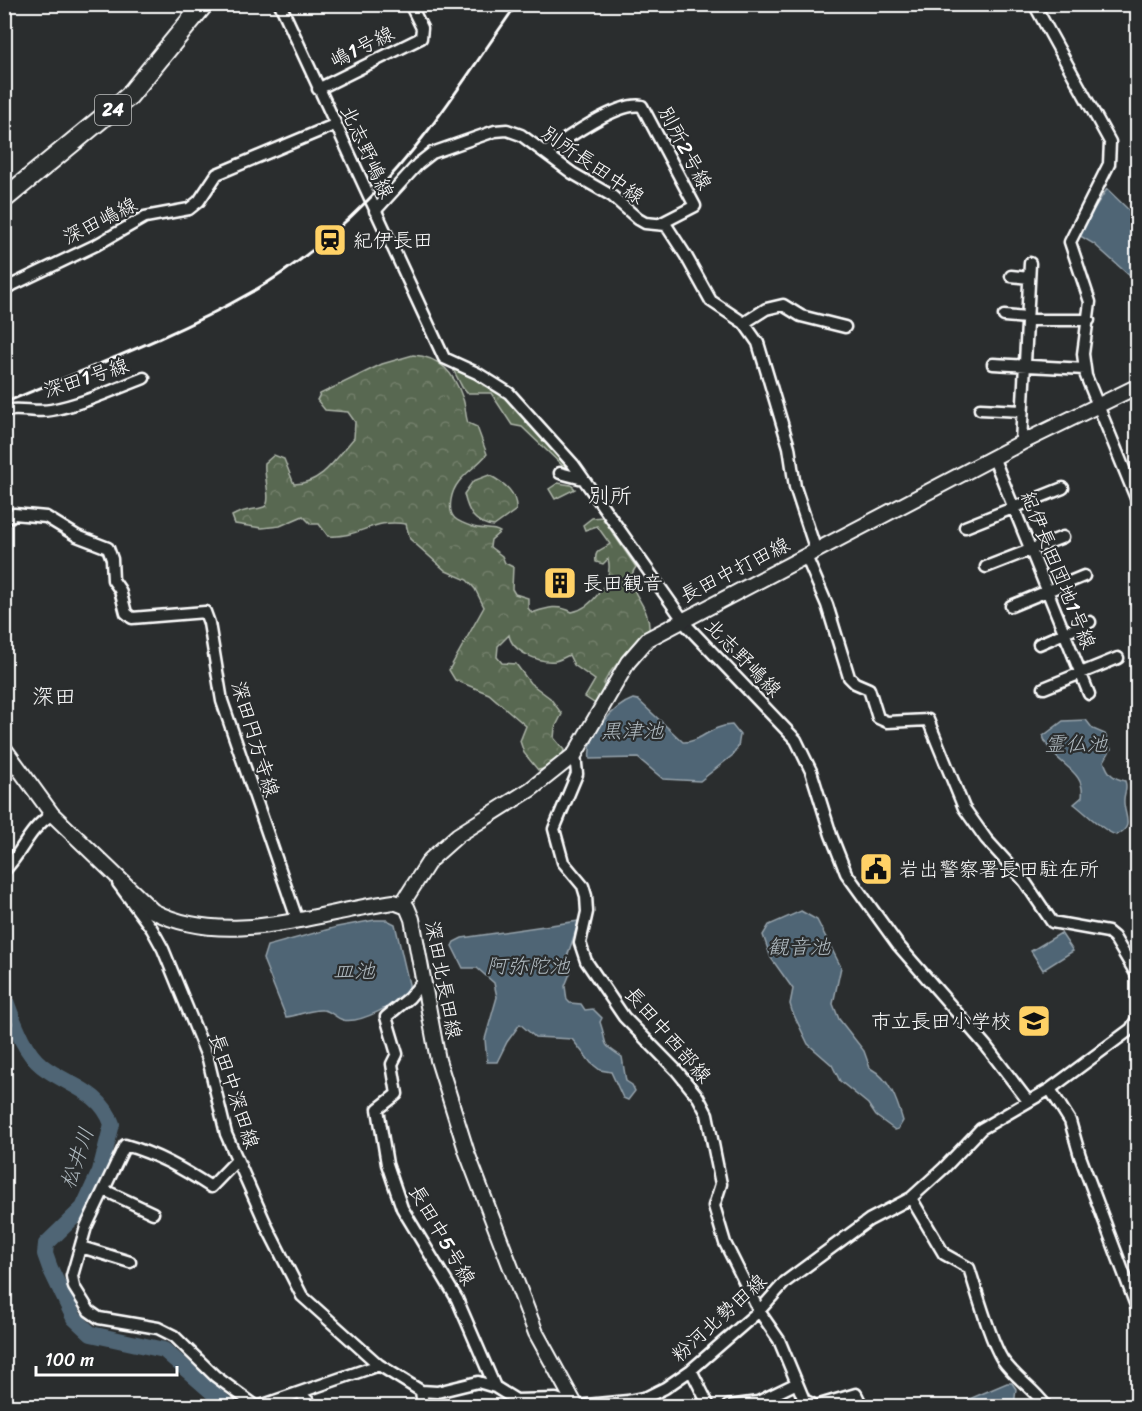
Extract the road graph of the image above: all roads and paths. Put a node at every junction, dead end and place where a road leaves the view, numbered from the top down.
1 (204, 4) edge
2 (280, 4) edge
3 (410, 4) edge
4 (1034, 4) edge
5 (318, 89) junction
6 (334, 125) junction
7 (546, 153) junction
8 (4, 199) edge
9 (375, 211) junction
10 (662, 224) junction
11 (1030, 263) dead end
12 (1011, 276) dead end
13 (1029, 278) junction
14 (4, 289) edge
15 (1004, 316) dead end
16 (1028, 319) junction
17 (1089, 321) junction
18 (744, 323) junction
19 (846, 327) dead end
20 (993, 364) dead end
21 (1027, 365) junction
22 (1085, 369) junction
23 (144, 378) dead end
24 (1137, 386) edge
25 (1098, 404) junction
26 (980, 409) dead end
27 (4, 411) edge
28 (1022, 411) junction
29 (1021, 443) junction
30 (994, 459) junction
31 (560, 473) dead end
32 (583, 479) junction
33 (1063, 488) dead end
34 (1137, 503) edge
35 (1014, 507) junction
36 (4, 521) edge
37 (965, 527) dead end
38 (1063, 537) dead end
39 (1031, 549) junction
40 (811, 554) junction
41 (986, 567) dead end
42 (1084, 576) dead end
43 (1048, 591) junction
44 (1011, 606) dead end
45 (682, 619) junction
46 (1090, 622) dead end
47 (1065, 633) junction
48 (1039, 644) dead end
49 (1118, 658) dead end
50 (1081, 673) junction
51 (1044, 688) dead end
52 (1089, 694) dead end
53 (4, 748) edge
54 (575, 754) junction
55 (52, 814) junction
56 (4, 871) edge
57 (112, 872) junction
58 (402, 904) junction
59 (297, 919) junction
60 (1137, 977) edge
61 (423, 981) junction
62 (1137, 1017) edge
63 (1050, 1089) junction
64 (1028, 1101) junction
65 (237, 1160) junction
66 (104, 1190) junction
67 (911, 1198) junction
68 (153, 1213) dead end
69 (81, 1247) junction
70 (130, 1262) dead end
71 (759, 1311) junction
72 (1137, 1311) edge
73 (379, 1365) junction
74 (691, 1370) junction
75 (797, 1383) junction
76 (495, 1387) junction
77 (421, 1390) junction
78 (300, 1393) junction
79 (517, 1403) edge
80 (576, 1406) edge
81 (258, 1407) edge
82 (313, 1407) edge
83 (423, 1407) edge
84 (709, 1407) edge
85 (729, 1407) edge
86 (862, 1407) edge
87 (1046, 1407) edge

1 - 8 highway, 24
2 - 5 street, 北志野嶋線
3 - 5 street, 嶋1号線
4 - 17 street
5 - 6 street, 北志野嶋線
6 - 9 street, 北志野嶋線
6 - 14 street, 深田嶋線
7 - 9 street, 別所長田中線
7 - 10 street, 別所長田中線
7 - 10 street, 別所2号線
9 - 32 street, 北志野嶋線
10 - 18 street
11 - 13 street
12 - 13 street
13 - 16 street
15 - 16 street
16 - 17 street
16 - 21 street
17 - 22 street
18 - 19 street
18 - 40 street
20 - 21 street
21 - 22 street
21 - 28 street
22 - 25 street
23 - 27 street, 深田1号線
24 - 25 street, 長田中打田線
25 - 29 street, 長田中打田線
25 - 34 street
26 - 28 street
28 - 29 street
29 - 30 street, 長田中打田線
30 - 35 street, 紀伊長田団地1号線
30 - 40 street, 長田中打田線
31 - 32 street
32 - 45 street, 北志野嶋線
33 - 35 street
35 - 37 street
35 - 39 street, 紀伊長田団地1号線
36 - 59 street, 深田円方寺線
38 - 39 street
39 - 41 street
39 - 43 street, 紀伊長田団地1号線
40 - 45 street, 長田中打田線
40 - 60 street
42 - 43 street
43 - 44 street
43 - 47 street, 紀伊長田団地1号線
45 - 54 street, 長田中打田線
45 - 64 street, 北志野嶋線
46 - 47 street
47 - 48 street
47 - 50 street, 紀伊長田団地1号線
49 - 50 street
50 - 51 street
50 - 52 street, 紀伊長田団地1号線
53 - 55 street, 深田北長田線
54 - 58 street, 長田中打田線
54 - 71 street, 長田中西部線
55 - 56 street
55 - 57 street, 深田北長田線
57 - 59 street, 深田北長田線
57 - 65 street, 長田中深田線
58 - 59 street, 深田北長田線
58 - 61 street, 深田北長田線
61 - 76 street, 長田中5号線
61 - 80 street, 深田北長田線
62 - 63 street, 粉河北勢田線
63 - 64 street, 粉河北勢田線
63 - 72 street
64 - 67 street, 粉河北勢田線
65 - 66 street
65 - 73 street, 長田中深田線
66 - 68 street
66 - 69 street
67 - 71 street, 粉河北勢田線
67 - 87 street
69 - 70 street
69 - 81 street
71 - 74 street, 粉河北勢田線
71 - 75 street, 長田中西部線
73 - 77 street
73 - 78 street
74 - 80 street, 粉河北勢田線
74 - 84 street
75 - 85 street
75 - 86 street, 長田中西部線
76 - 77 street, 粉河北勢田線
76 - 79 street, 粉河北勢田線
77 - 83 street
78 - 81 street
78 - 82 street
79 - 80 street, 粉河北勢田線

